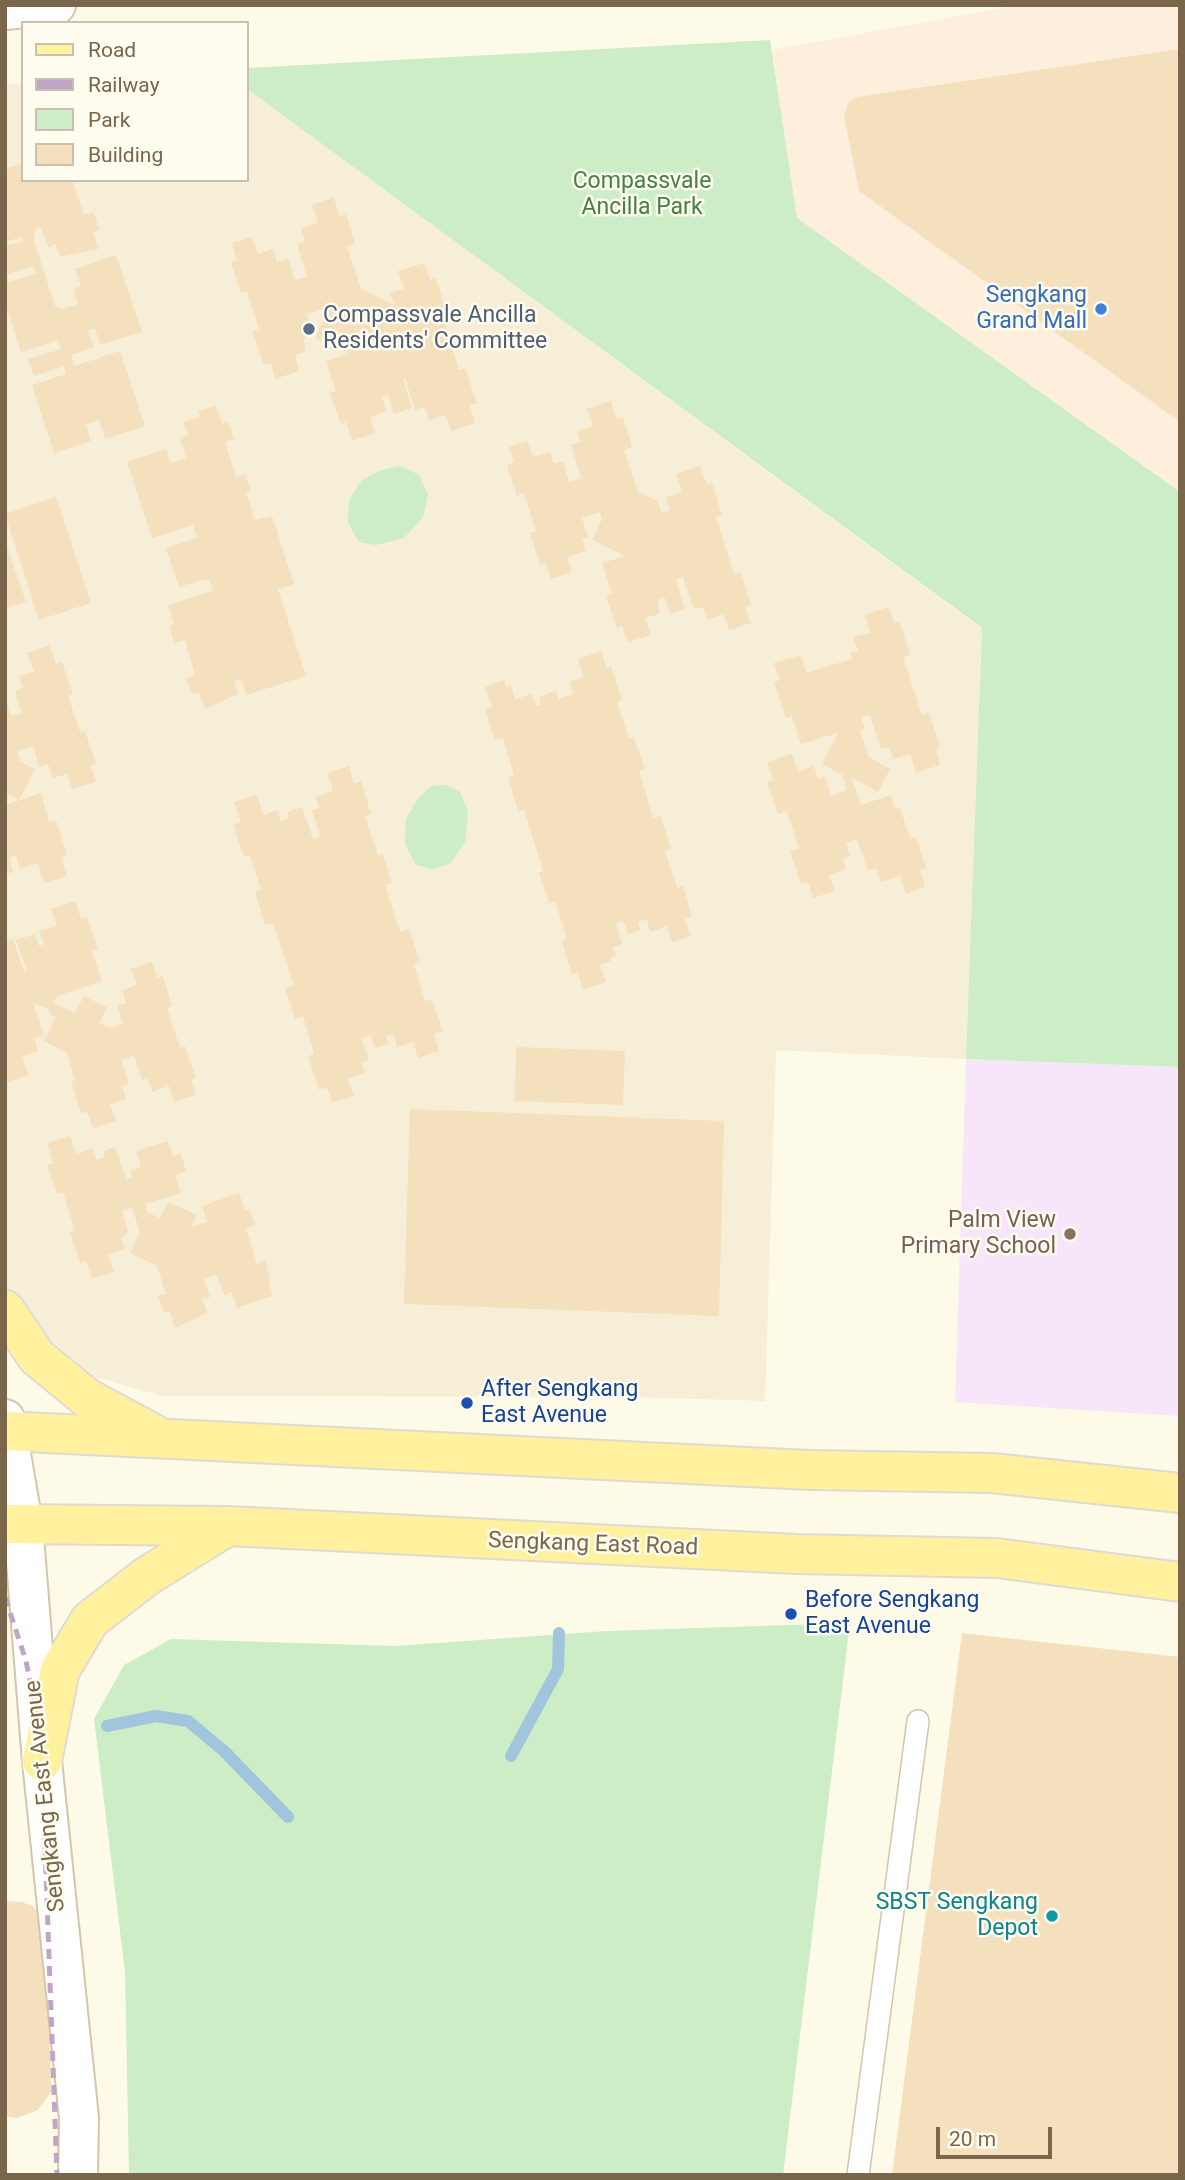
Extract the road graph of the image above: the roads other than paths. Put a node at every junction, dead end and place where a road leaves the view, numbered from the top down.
1 (56, 5) edge
2 (5, 10) edge
3 (5, 1310) edge
4 (7, 1427) edge
5 (163, 1439) junction
6 (1180, 1493) edge
7 (14, 1524) edge
8 (228, 1526) junction
9 (1180, 1583) edge
10 (918, 1721) dead end
11 (42, 1761) junction
12 (78, 2175) edge
13 (858, 2175) edge

1 - 2 main road
3 - 5 main road
4 - 5 main road
4 - 7 main road, Sengkang East Avenue
5 - 6 main road
7 - 8 main road, Sengkang East Road
7 - 11 main road, Sengkang East Avenue
8 - 9 main road, Sengkang East Road
8 - 11 main road
10 - 13 lane
11 - 12 main road, Sengkang East Avenue

